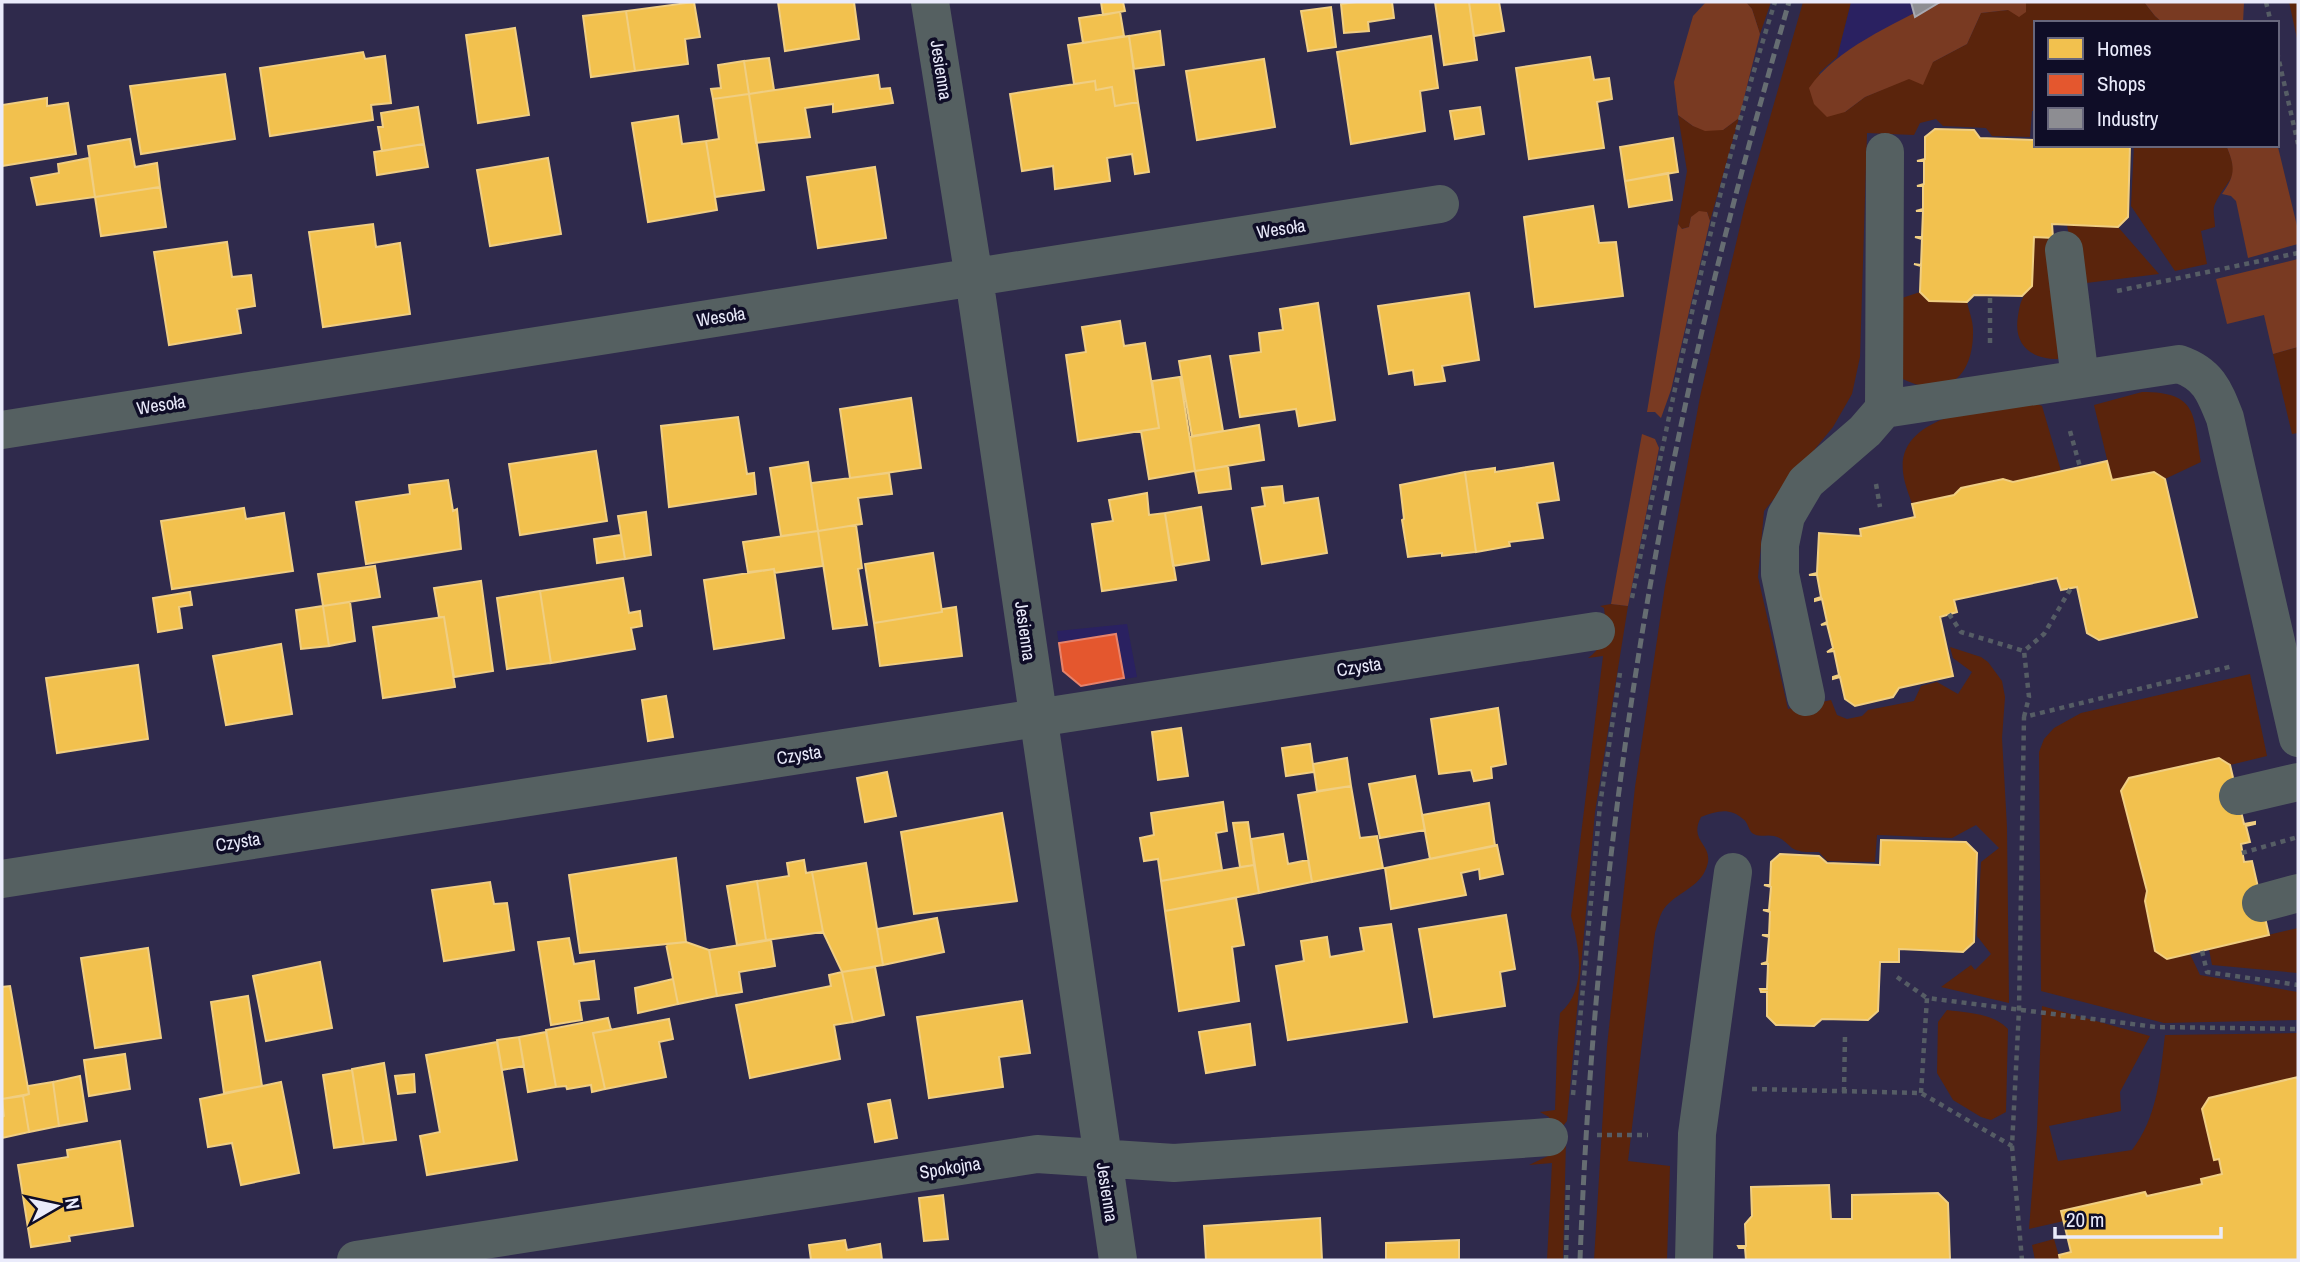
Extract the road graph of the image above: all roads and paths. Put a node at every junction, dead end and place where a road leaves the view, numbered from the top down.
1 (930, 2) edge
2 (2266, 2) edge
3 (2271, 21) edge
4 (2279, 60) edge
5 (2298, 144) edge
6 (1885, 152) dead end
7 (1440, 204) dead end
8 (2064, 250) dead end
9 (2298, 253) edge
10 (974, 278) junction
11 (2070, 301) junction
12 (2080, 379) junction
13 (1884, 409) junction
14 (2, 430) edge
15 (2070, 588) dead end
16 (1949, 614) dead end
17 (1596, 631) dead end
18 (2024, 650) junction
19 (2278, 655) junction
20 (1806, 697) dead end
21 (1038, 717) junction
22 (2024, 717) junction
23 (2298, 738) edge
24 (2298, 782) edge
25 (2238, 796) dead end
26 (2298, 837) edge
27 (2242, 853) dead end
28 (1732, 872) dead end
29 (2, 879) edge
30 (2298, 893) edge
31 (2261, 903) dead end
32 (2202, 951) dead end
33 (1896, 977) dead end
34 (2298, 985) edge
35 (1927, 998) junction
36 (2019, 1010) junction
37 (2298, 1029) edge
38 (1845, 1035) dead end
39 (1704, 1088) junction
40 (1844, 1091) junction
41 (1921, 1093) junction
42 (1549, 1137) dead end
43 (2012, 1146) junction
44 (1102, 1158) junction
45 (356, 1260) edge
46 (1118, 1260) edge
47 (1694, 1260) edge
48 (2022, 1260) edge

1 - 10 street, Jesienna
2 - 3 path
4 - 5 path
6 - 13 street
7 - 10 street, Wesoła
8 - 11 street
9 - 11 path
10 - 14 street, Wesoła
10 - 21 street, Jesienna
11 - 12 street
12 - 13 street
12 - 19 street
13 - 20 street
15 - 18 path
16 - 18 path
17 - 21 street, Czysta
18 - 22 path
19 - 22 path
19 - 23 street
21 - 29 street, Czysta
21 - 44 street, Jesienna
22 - 36 path
24 - 25 street
26 - 27 path
28 - 39 street
30 - 31 street
32 - 34 path
33 - 35 path
35 - 36 path
35 - 41 path
36 - 37 path
36 - 43 path
38 - 40 path
39 - 40 path
39 - 47 street
40 - 41 path
41 - 43 path
42 - 44 street, Spokojna
43 - 48 path
44 - 45 street, Spokojna
44 - 46 street, Jesienna

